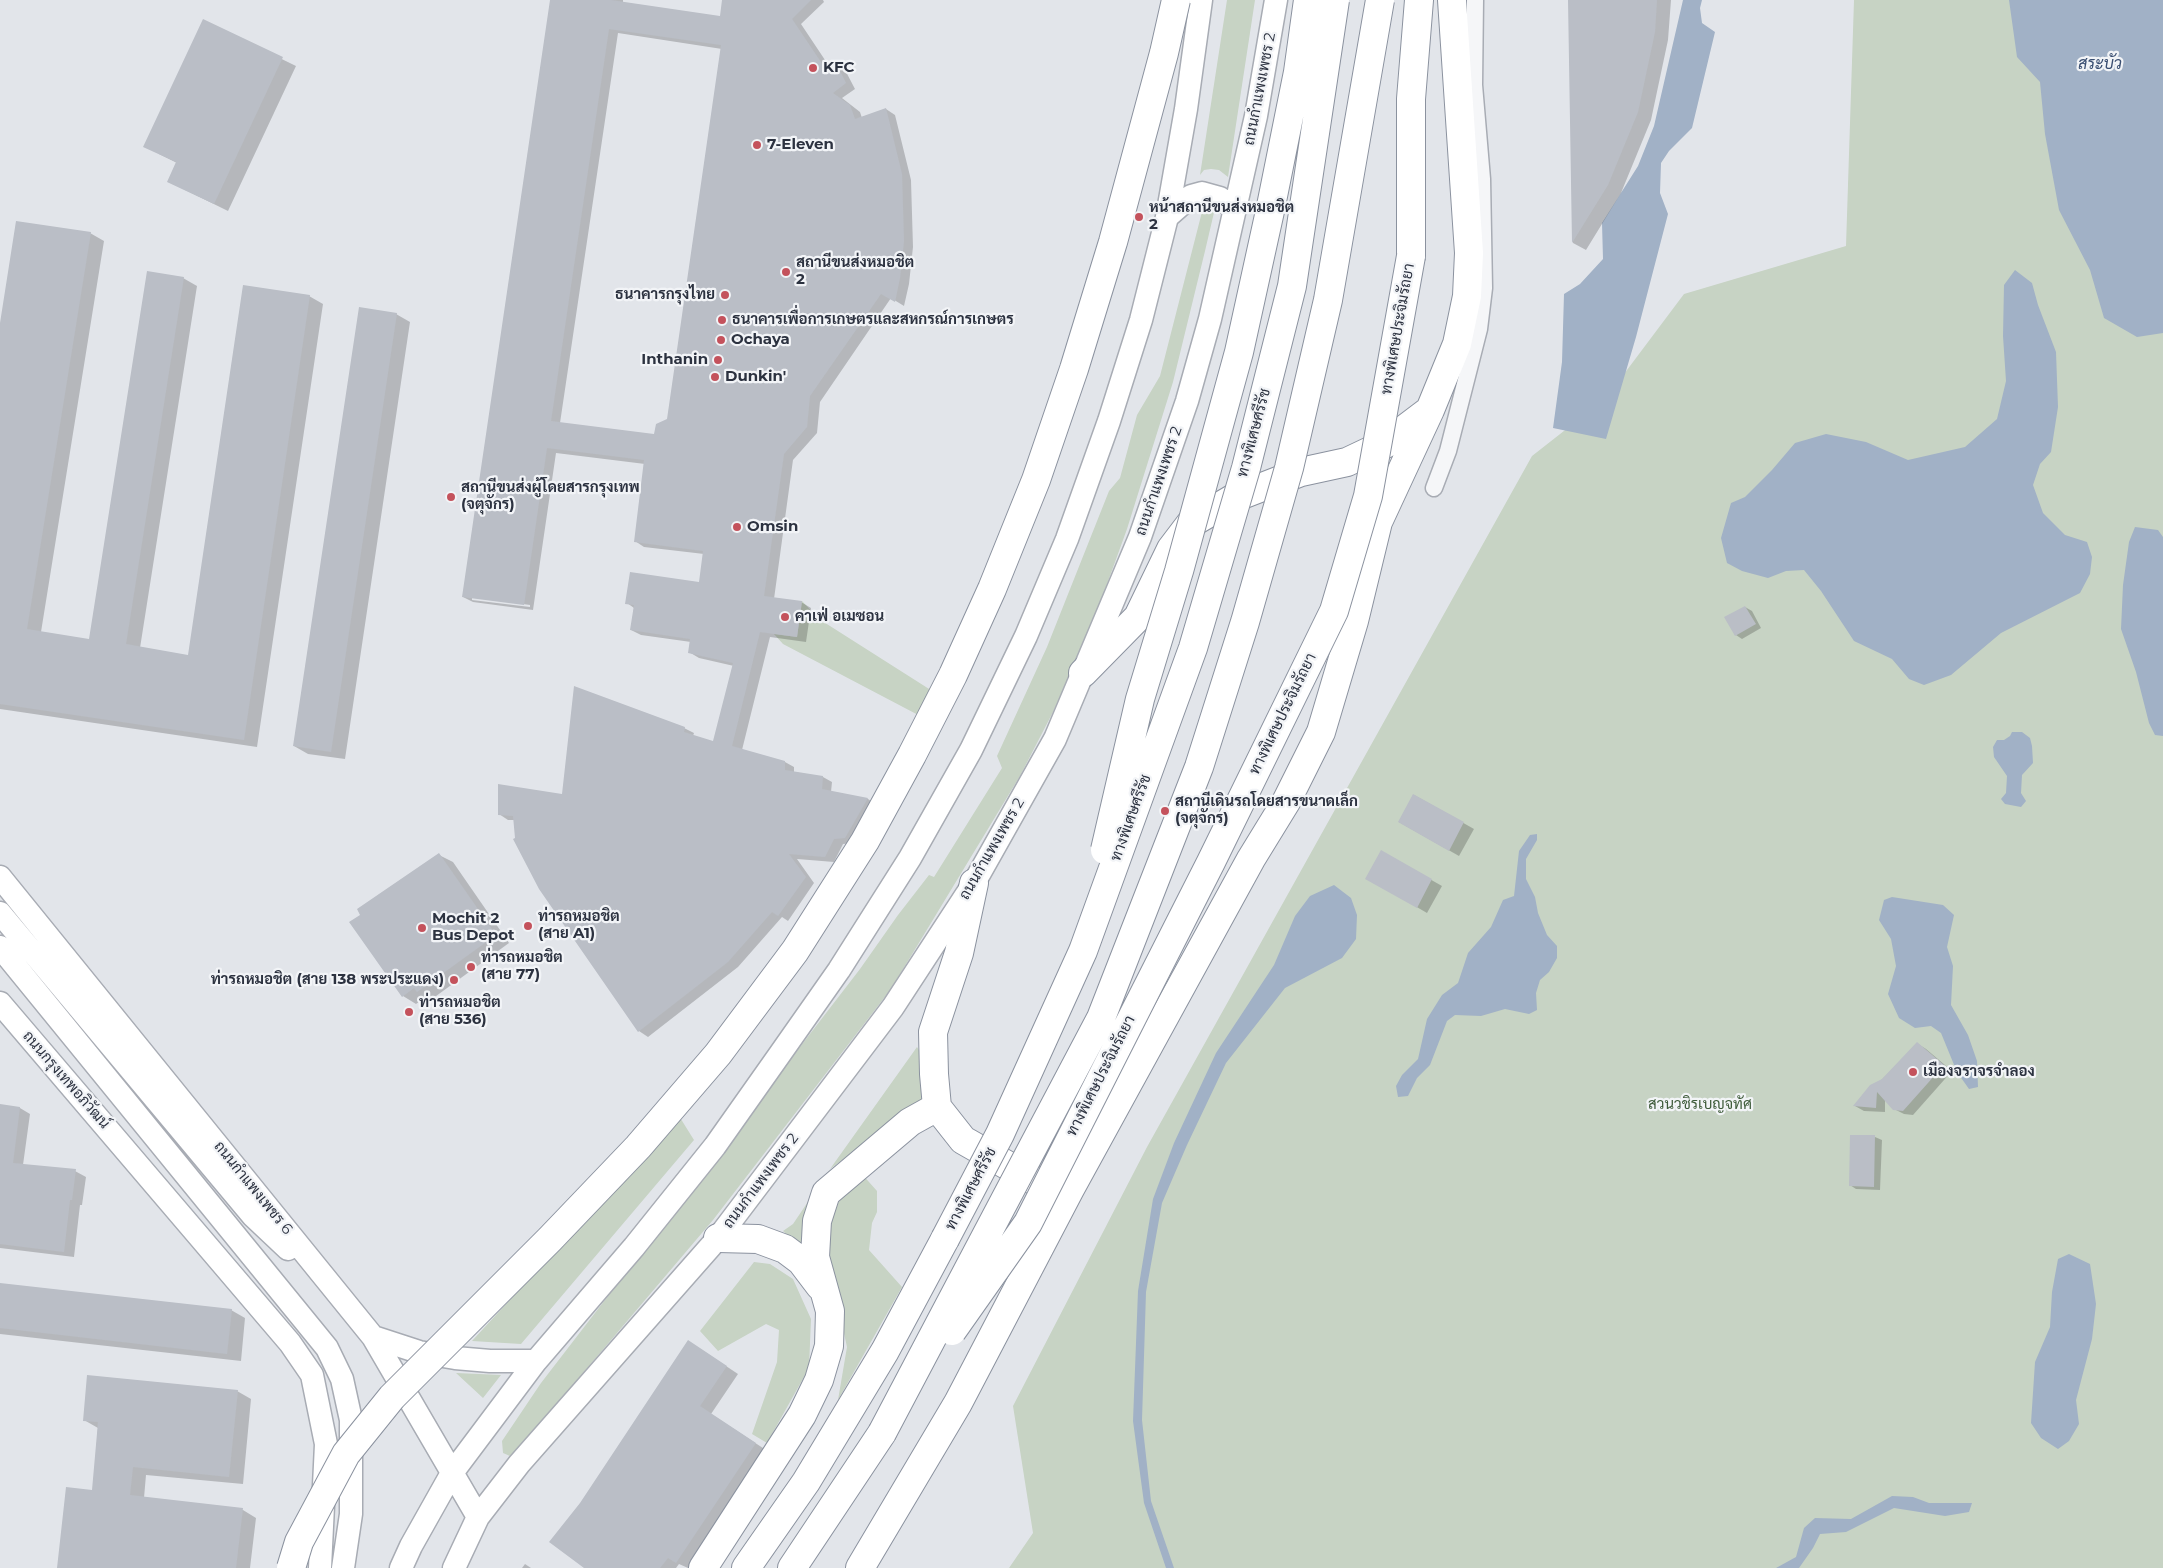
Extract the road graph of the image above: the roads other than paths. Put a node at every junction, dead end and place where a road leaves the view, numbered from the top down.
1 (1176, 0) edge
2 (1201, 0) edge
3 (1276, 0) edge
4 (1308, 0) edge
5 (1335, 0) edge
6 (1380, 0) edge
7 (1419, 0) edge
8 (1452, 0) edge
9 (1475, 0) edge
10 (1235, 210) junction
11 (1167, 217) junction
12 (1430, 410) junction
13 (1434, 488) dead end
14 (1083, 673) junction
15 (0, 877) edge
16 (974, 883) junction
17 (0, 913) edge
18 (0, 947) edge
19 (1083, 951) junction
20 (0, 1003) edge
21 (937, 1107) junction
22 (1070, 1189) junction
23 (718, 1238) junction
24 (325, 1276) junction
25 (822, 1290) junction
26 (374, 1337) junction
27 (536, 1361) junction
28 (882, 1433) junction
29 (452, 1473) junction
30 (478, 1517) junction
31 (291, 1568) edge
32 (320, 1568) edge
33 (343, 1568) edge
34 (401, 1568) edge
35 (454, 1568) edge
36 (702, 1568) edge
37 (746, 1568) edge
38 (792, 1568) edge
39 (860, 1568) edge

1 - 31 highway, bridge
2 - 11 main road
3 - 10 main road, ถนนกำแพงเพชร 2
4 - 19 highway, bridge
5 - 19 highway, ทางพิเศษศรีรัช, bridge
6 - 28 highway, bridge
7 - 28 highway, ทางพิเศษประจิมรัถยา, bridge
8 - 12 highway
9 - 13 street
10 - 11 main road
10 - 14 main road, ถนนกำแพงเพชร 2
11 - 27 main road
12 - 14 highway
12 - 22 highway
14 - 16 main road, ถนนกำแพงเพชร 2
15 - 24 main road, ถนนกำแพงเพชร 6
16 - 21 highway
16 - 23 main road, ถนนกำแพงเพชร 2
17 - 24 main road
18 - 33 main road
19 - 37 highway, ทางพิเศษศรีรัช, bridge
20 - 32 main road, ถนนกรุงเทพอภิวัฒน์
21 - 22 highway
21 - 25 highway
22 - 39 highway
23 - 25 highway
23 - 30 main road, ถนนกำแพงเพชร 2
24 - 26 main road, ถนนกำแพงเพชร 6
25 - 36 highway
26 - 27 main road
26 - 29 main road, ถนนกำแพงเพชร 6
27 - 29 main road
28 - 38 highway
29 - 30 main road, ถนนกำแพงเพชร 6
29 - 34 main road
30 - 35 main road, ถนนกำแพงเพชร 2

